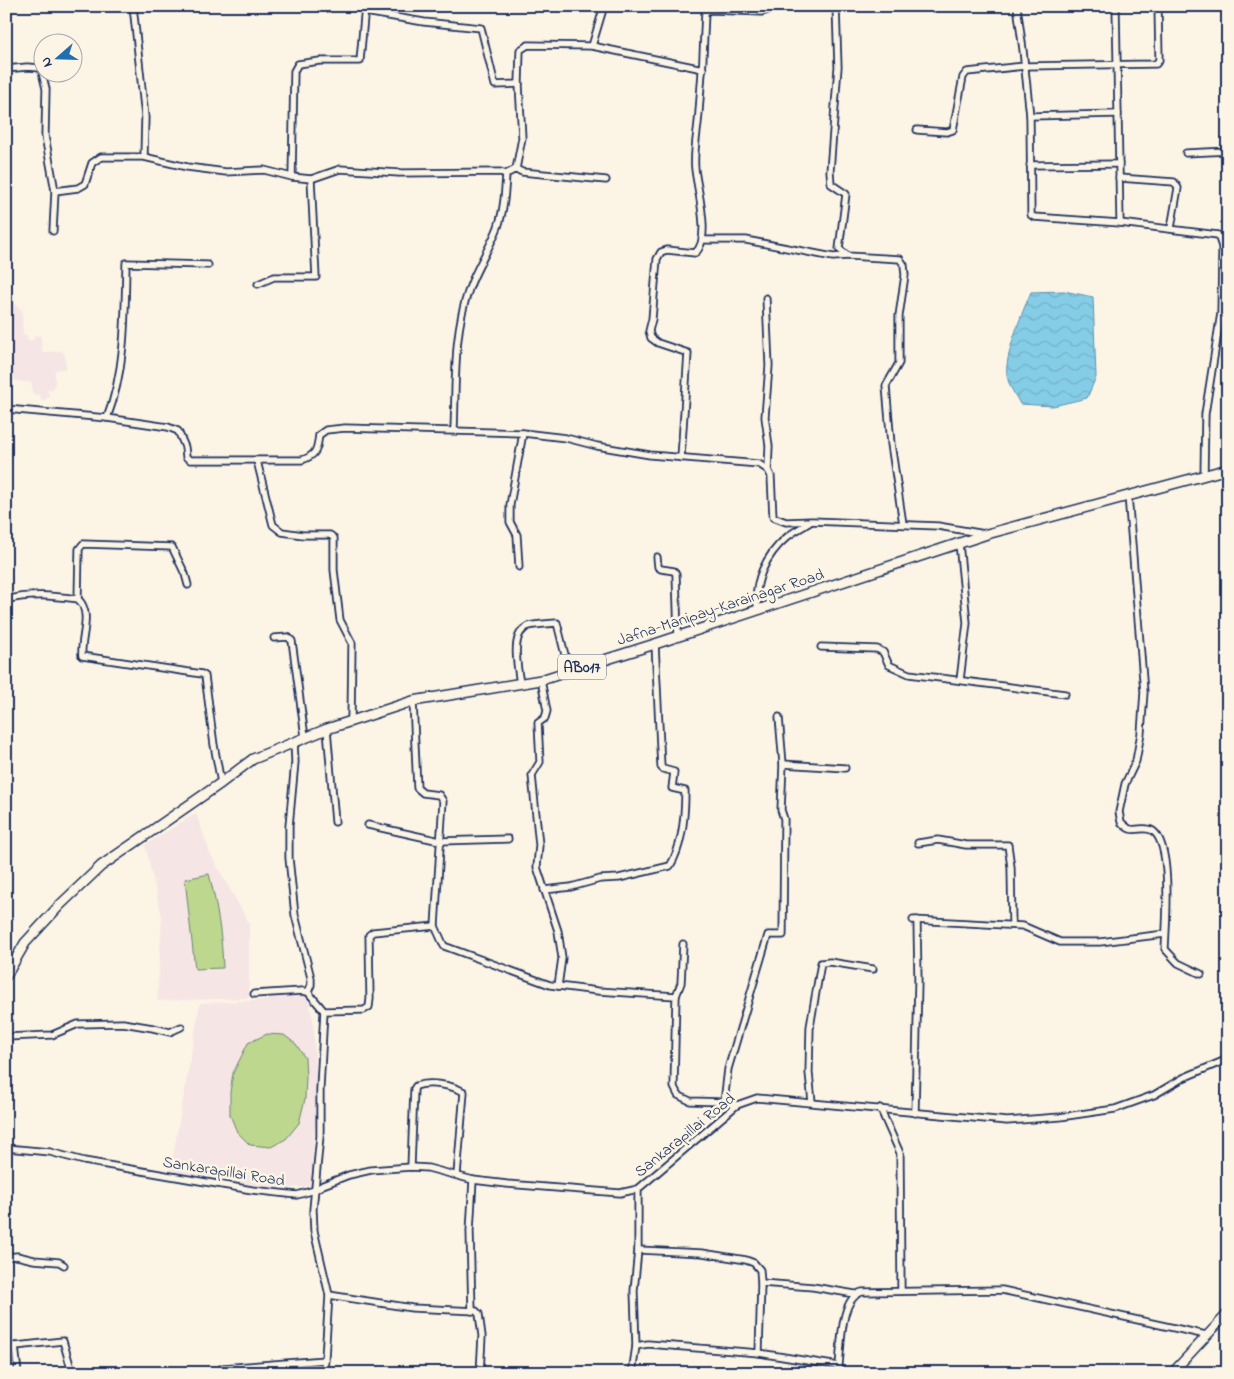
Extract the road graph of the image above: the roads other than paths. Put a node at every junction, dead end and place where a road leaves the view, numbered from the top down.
1 (133, 6) edge
2 (604, 6) edge
3 (768, 6) edge
4 (836, 6) edge
5 (1017, 6) edge
6 (1116, 6) edge
7 (1158, 6) edge
8 (365, 9) edge
9 (592, 46) junction
10 (1117, 64) junction
11 (1025, 66) junction
12 (6, 69) edge
13 (703, 69) junction
14 (519, 84) junction
15 (1118, 114) junction
16 (1030, 116) junction
17 (917, 130) dead end
18 (1228, 151) edge
19 (1186, 153) dead end
20 (144, 157) junction
21 (1119, 164) junction
22 (1030, 166) junction
23 (516, 169) junction
24 (506, 174) junction
25 (292, 176) junction
26 (1119, 178) junction
27 (311, 179) junction
28 (606, 180) dead end
29 (55, 191) junction
30 (1120, 223) junction
31 (1171, 228) junction
32 (53, 231) dead end
33 (703, 240) junction
34 (848, 256) junction
35 (208, 266) dead end
36 (258, 284) dead end
37 (766, 298) dead end
38 (6, 409) edge
39 (107, 418) junction
40 (454, 429) junction
41 (522, 432) junction
42 (681, 458) junction
43 (257, 461) junction
44 (768, 470) junction
45 (1228, 470) edge
46 (1204, 475) junction
47 (1128, 495) junction
48 (812, 521) junction
49 (903, 524) junction
50 (987, 534) junction
51 (959, 543) junction
52 (656, 557) dead end
53 (519, 567) dead end
54 (188, 585) dead end
55 (78, 599) junction
56 (6, 600) edge
57 (758, 610) junction
58 (678, 636) junction
59 (274, 638) dead end
60 (655, 644) junction
61 (821, 646) dead end
62 (569, 671) junction
63 (541, 680) junction
64 (960, 680) junction
65 (520, 684) junction
66 (1065, 694) dead end
67 (413, 701) junction
68 (779, 717) dead end
69 (351, 722) junction
70 (327, 729) junction
71 (306, 737) junction
72 (294, 742) junction
73 (783, 764) junction
74 (845, 768) dead end
75 (221, 783) junction
76 (335, 822) dead end
77 (368, 825) dead end
78 (508, 839) dead end
79 (440, 841) junction
80 (918, 844) dead end
81 (544, 890) junction
82 (1012, 925) junction
83 (435, 926) junction
84 (1166, 934) junction
85 (683, 944) dead end
86 (873, 968) dead end
87 (1201, 974) dead end
88 (6, 976) edge
89 (558, 986) junction
90 (308, 992) junction
91 (254, 994) dead end
92 (676, 996) junction
93 (324, 1011) junction
94 (181, 1027) dead end
95 (6, 1037) edge
96 (1228, 1059) edge
97 (724, 1102) junction
98 (812, 1102) junction
99 (737, 1105) junction
100 (880, 1108) junction
101 (915, 1113) junction
102 (6, 1148) edge
103 (411, 1167) junction
104 (457, 1175) junction
105 (473, 1180) junction
106 (638, 1189) junction
107 (315, 1190) junction
108 (6, 1218) edge
109 (6, 1248) edge
110 (638, 1250) junction
111 (6, 1257) edge
112 (64, 1265) dead end
113 (761, 1283) junction
114 (900, 1292) junction
115 (855, 1294) junction
116 (329, 1295) junction
117 (472, 1311) junction
118 (1228, 1313) edge
119 (1206, 1335) junction
120 (15, 1346) junction
121 (636, 1346) junction
122 (6, 1347) edge
123 (759, 1353) junction
124 (326, 1360) junction
125 (222, 1368) dead end
126 (839, 1369) edge
127 (18, 1373) edge
128 (70, 1373) edge
129 (324, 1373) edge
130 (480, 1373) edge
131 (632, 1373) edge
132 (1172, 1373) edge

1 - 20 street
2 - 9 street
3 - 13 street
4 - 34 street
5 - 11 street
6 - 10 street
7 - 10 street
8 - 14 street
8 - 25 street
9 - 13 street
9 - 14 street
10 - 11 street
10 - 15 street
11 - 16 street
11 - 17 street
12 - 29 street
13 - 33 street
14 - 23 street
15 - 16 street
15 - 21 street
16 - 22 street
18 - 19 street
20 - 25 street
20 - 29 street
21 - 22 street
21 - 26 street
22 - 30 street
23 - 24 street
23 - 28 street
24 - 27 street
24 - 40 street
25 - 27 street
26 - 30 street
26 - 31 street
27 - 36 street
29 - 32 street
30 - 31 street
31 - 46 street
33 - 34 street
33 - 42 street
34 - 49 street
35 - 39 street
37 - 44 street
38 - 39 street
39 - 43 street
40 - 41 street
40 - 43 street
41 - 42 street
41 - 53 street
42 - 44 street
43 - 69 street
44 - 48 street
45 - 46 main road, Jafna-Manipay-Karainagar Road / AB017
46 - 47 main road, Jafna-Manipay-Karainagar Road / AB017
47 - 50 main road, Jafna-Manipay-Karainagar Road / AB017
47 - 84 street
48 - 49 street
48 - 57 street
49 - 50 street
50 - 51 main road, Jafna-Manipay-Karainagar Road / AB017
51 - 57 main road, Jafna-Manipay-Karainagar Road / AB017
51 - 64 street
52 - 58 street
54 - 55 street
55 - 56 street
55 - 75 street
57 - 58 main road, Jafna-Manipay-Karainagar Road / AB017
58 - 60 main road, Jafna-Manipay-Karainagar Road / AB017
59 - 71 street
60 - 62 main road, Jafna-Manipay-Karainagar Road / AB017
60 - 81 street
61 - 64 street
62 - 63 main road, Jafna-Manipay-Karainagar Road / AB017
62 - 65 street
63 - 65 main road, Jafna-Manipay-Karainagar Road / AB017
63 - 81 street
64 - 66 street
65 - 67 main road, Jafna-Manipay-Karainagar Road / AB017
67 - 69 main road, Jafna-Manipay-Karainagar Road / AB017
67 - 79 street
68 - 73 street
69 - 70 main road, Jafna-Manipay-Karainagar Road / AB017
70 - 71 main road, Jafna-Manipay-Karainagar Road / AB017
70 - 76 street
71 - 72 main road, Jafna-Manipay-Karainagar Road / AB017
72 - 75 main road, Jafna-Manipay-Karainagar Road / AB017
72 - 90 street
73 - 74 street
73 - 97 street
75 - 88 main road, Jafna-Manipay-Karainagar Road / AB017
77 - 79 street
78 - 79 street
79 - 83 street
80 - 82 street
81 - 89 street
82 - 84 street
82 - 101 street
83 - 89 street
83 - 93 street
84 - 87 street
85 - 92 street
86 - 98 street
89 - 92 street
90 - 91 street
90 - 93 street
92 - 97 street
93 - 107 street
94 - 95 street
96 - 101 street, Sankarapillai Road
97 - 99 street
98 - 99 street, Sankarapillai Road
98 - 100 street, Sankarapillai Road
99 - 106 street, Sankarapillai Road
100 - 101 street, Sankarapillai Road
100 - 114 street
102 - 107 street, Sankarapillai Road
103 - 104 street, Sankarapillai Road
103 - 104 street
103 - 107 street, Sankarapillai Road
104 - 105 street, Sankarapillai Road
105 - 106 street, Sankarapillai Road
105 - 117 street
106 - 110 street
107 - 116 street
108 - 109 street
110 - 113 street
110 - 121 street
111 - 112 street
113 - 115 street
113 - 123 street
114 - 115 street
114 - 119 street
115 - 126 street
116 - 117 street
116 - 124 street
117 - 130 street
118 - 119 main road
119 - 132 main road
120 - 122 street
120 - 127 street
120 - 128 street
121 - 123 street
121 - 131 street
123 - 126 street
124 - 125 street
124 - 129 street

